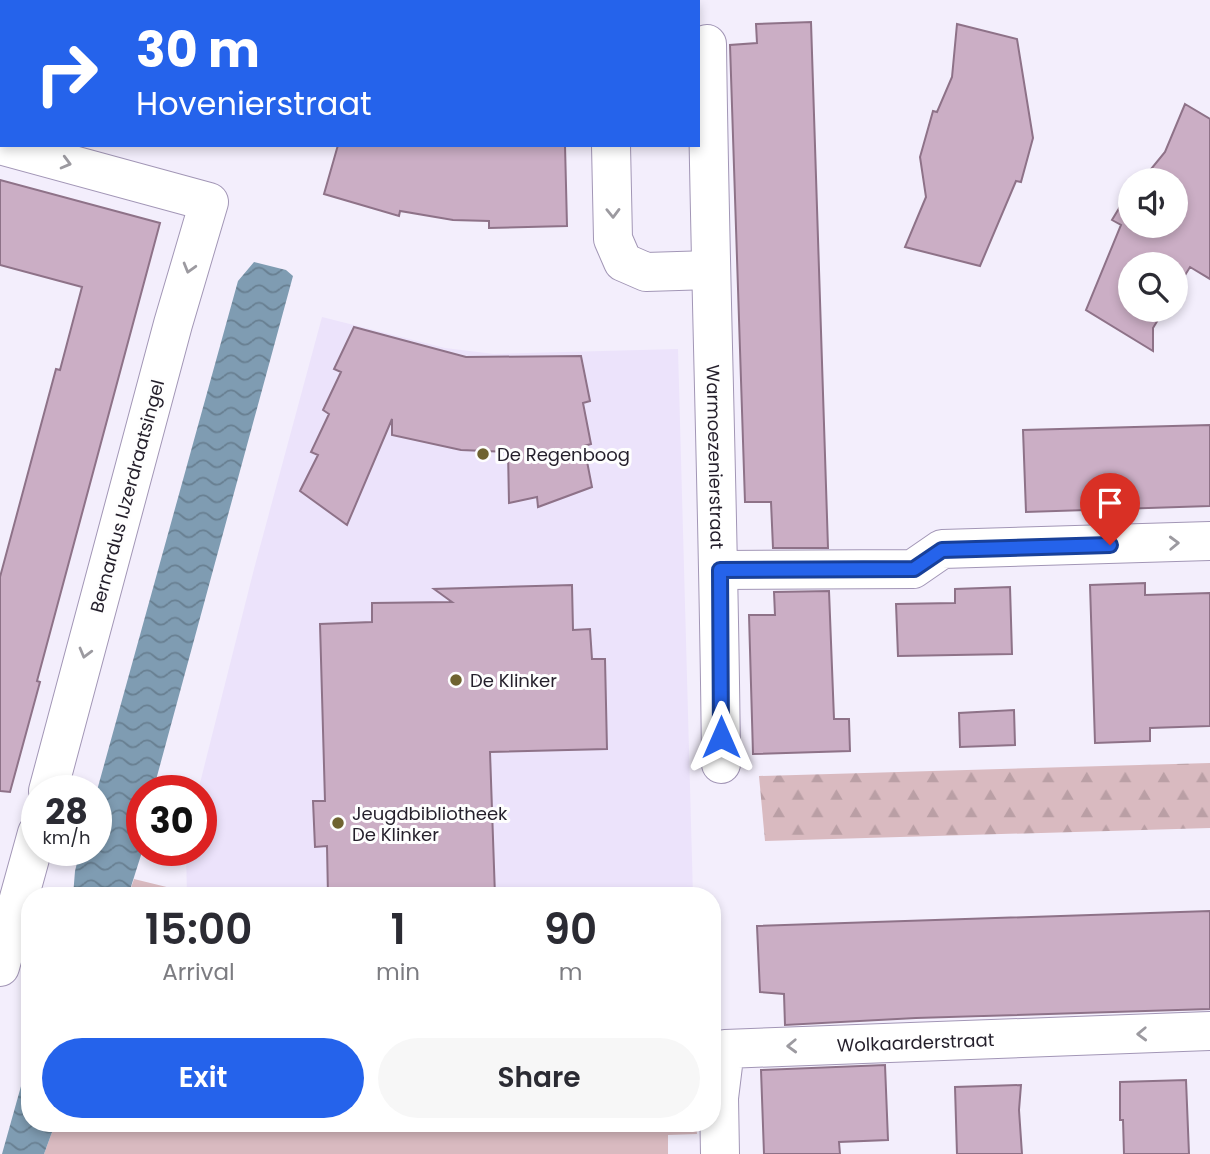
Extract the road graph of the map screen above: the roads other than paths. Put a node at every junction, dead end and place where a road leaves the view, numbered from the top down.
1 (707, 44) dead end
2 (7, 147) edge
3 (611, 147) edge
4 (710, 270) junction
5 (1210, 541) edge
6 (720, 570) junction
7 (721, 764) dead end
8 (52, 775) edge
9 (28, 866) edge
10 (22, 887) edge
11 (21, 891) edge
12 (0, 967) edge
13 (1210, 1031) edge
14 (721, 1082) edge
15 (720, 1132) edge
16 (720, 1154) edge

1 - 4 street
2 -> 8 street, Bernardus IJzerdraatsingel
3 -> 4 street
4 - 6 street, Warmoezenierstraat
6 -> 5 street
6 - 7 street, Warmoezenierstraat
9 - 10 street
11 - 12 street
13 -> 14 street, Wolkaarderstraat
15 -> 16 street, Wolkaarderstraat

